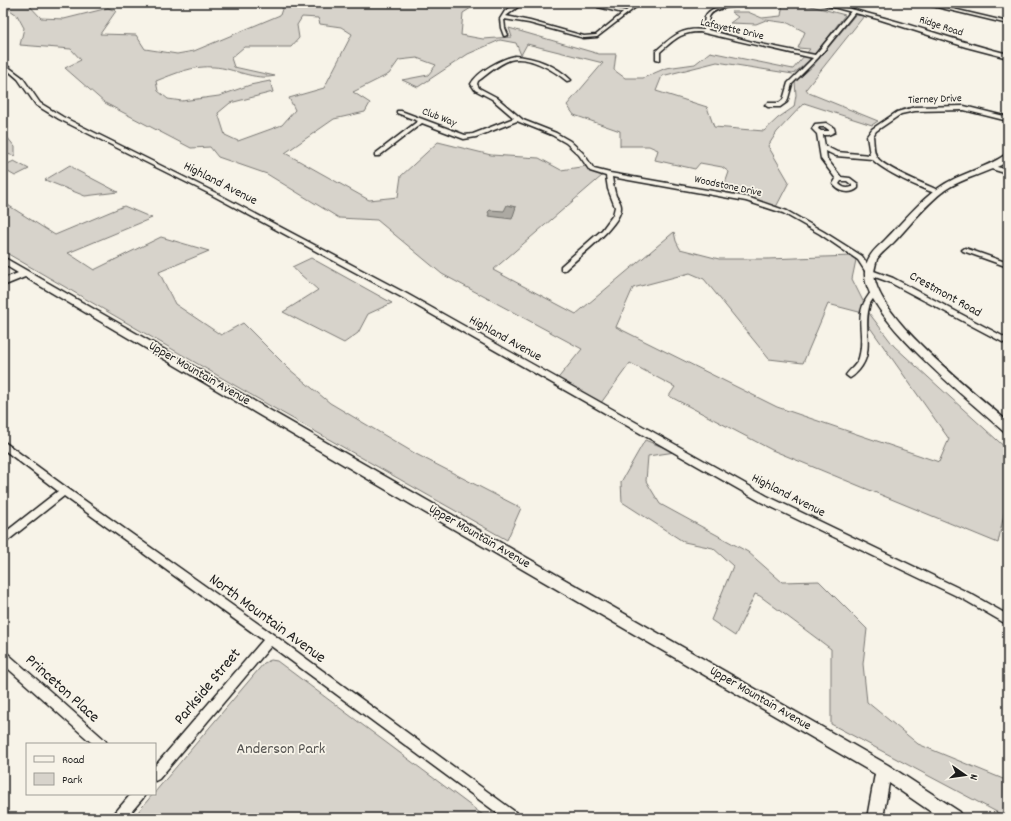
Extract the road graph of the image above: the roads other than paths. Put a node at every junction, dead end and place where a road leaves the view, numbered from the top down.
1 (521, 3) edge
2 (639, 3) edge
3 (821, 3) edge
4 (922, 3) edge
5 (749, 4) edge
6 (600, 6) dead end
7 (854, 11) junction
8 (627, 13) junction
9 (502, 17) junction
10 (1008, 23) edge
11 (706, 31) junction
12 (506, 35) dead end
13 (1008, 56) edge
14 (816, 57) junction
15 (658, 59) dead end
16 (3, 64) edge
17 (569, 80) dead end
18 (768, 105) dead end
19 (399, 112) dead end
20 (517, 118) junction
21 (1008, 119) edge
22 (420, 121) junction
23 (820, 132) dead end
24 (822, 147) junction
25 (836, 154) junction
26 (377, 155) dead end
27 (874, 157) junction
28 (1008, 157) edge
29 (824, 159) junction
30 (990, 167) junction
31 (1008, 172) edge
32 (609, 176) junction
33 (838, 179) dead end
34 (938, 192) junction
35 (965, 250) dead end
36 (3, 260) edge
37 (1008, 265) edge
38 (564, 268) dead end
39 (869, 272) junction
40 (25, 273) junction
41 (3, 282) edge
42 (874, 292) junction
43 (1008, 342) edge
44 (850, 375) dead end
45 (1008, 429) edge
46 (3, 444) edge
47 (64, 491) junction
48 (3, 539) edge
49 (1008, 620) edge
50 (270, 639) junction
51 (3, 657) edge
52 (100, 743) edge
53 (883, 770) junction
54 (156, 773) edge
55 (137, 795) edge
56 (118, 818) edge
57 (514, 818) edge
58 (875, 818) edge
59 (954, 818) edge

1 - 9 street
2 - 8 street
3 - 7 street, Ridge Road
4 - 10 street
5 - 11 street
6 - 8 street
7 - 13 street, Ridge Road
7 - 14 street
8 - 9 street
9 - 12 street
11 - 14 street, Lafayette Drive
11 - 15 street, Lafayette Drive
14 - 18 street
16 - 49 street, Highland Avenue
17 - 20 street, Woodstone Drive
19 - 22 street, Club Way
20 - 22 street, Club Way
20 - 32 street, Woodstone Drive
21 - 27 street, Tierney Drive
22 - 26 street
23 - 24 street
24 - 25 street
24 - 29 street
25 - 27 street
25 - 29 street
27 - 34 street
28 - 30 street
29 - 33 street
30 - 31 street
30 - 34 street
32 - 38 street
32 - 39 street, Woodstone Drive
34 - 39 street
35 - 37 street
36 - 40 street, Upper Mountain Avenue
39 - 42 street
39 - 43 street, Crestmont Road
40 - 41 street
40 - 53 street, Upper Mountain Avenue
42 - 44 street
42 - 45 street
46 - 47 street, North Mountain Avenue
47 - 48 street
47 - 50 street, North Mountain Avenue
50 - 54 street, Parkside Street
50 - 57 street, North Mountain Avenue
51 - 52 street, Princeton Place
53 - 58 street
53 - 59 street, Upper Mountain Avenue
55 - 56 street

